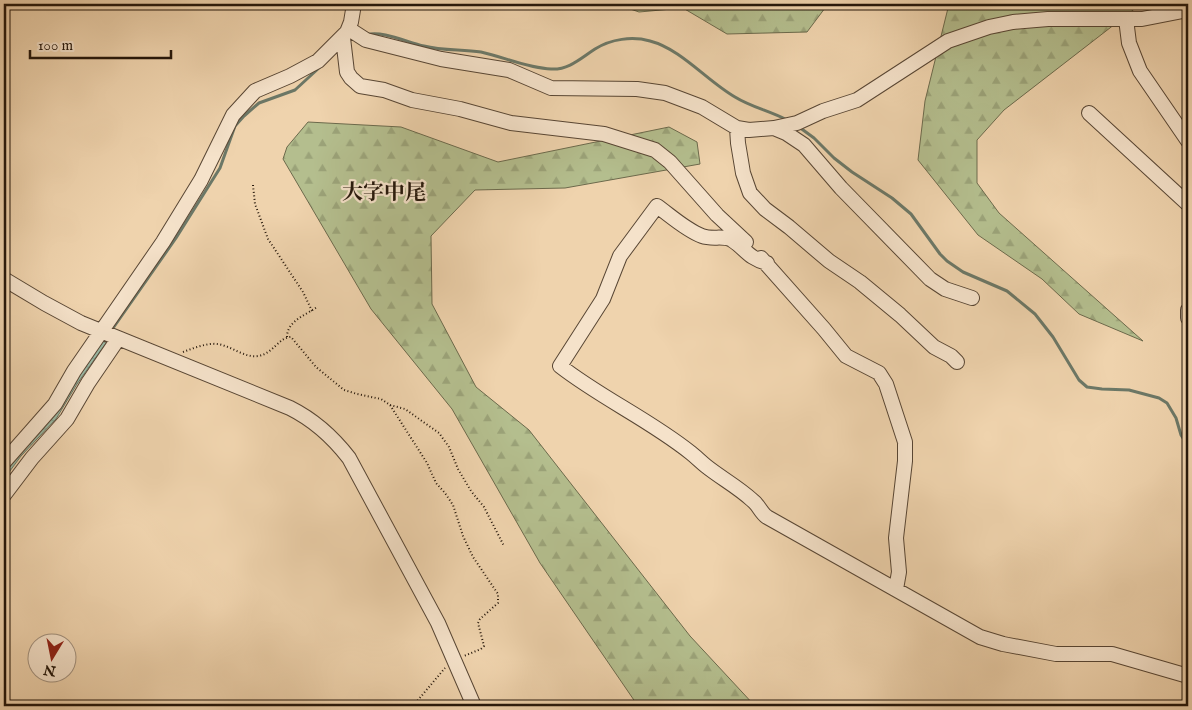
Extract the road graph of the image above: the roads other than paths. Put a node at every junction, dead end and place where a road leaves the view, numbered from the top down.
1 (354, 4) edge
2 (1188, 10) edge
3 (1126, 19) junction
4 (346, 33) junction
5 (1089, 112) dead end
6 (737, 128) junction
7 (774, 128) junction
8 (1188, 141) edge
9 (1188, 204) edge
10 (766, 263) junction
11 (4, 279) edge
12 (972, 298) dead end
13 (1188, 310) edge
14 (1188, 318) edge
15 (109, 335) junction
16 (957, 362) dead end
17 (4, 462) edge
18 (4, 495) edge
19 (896, 589) junction
20 (1188, 676) edge
21 (474, 706) edge

1 - 4 street
2 - 3 street
3 - 7 street
3 - 8 street
4 - 6 street
4 - 10 street
4 - 15 street
5 - 9 street
6 - 7 street
6 - 16 street
7 - 12 street
10 - 19 street
10 - 19 street
11 - 15 street
13 - 14 street
15 - 17 street
15 - 18 street
15 - 21 street
19 - 20 street

